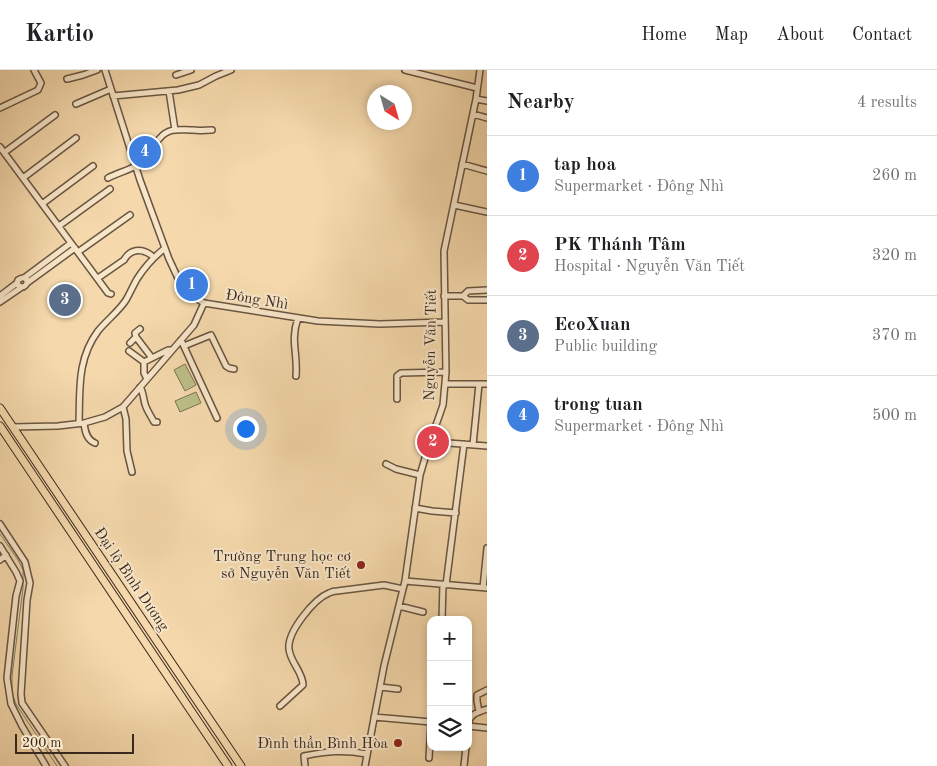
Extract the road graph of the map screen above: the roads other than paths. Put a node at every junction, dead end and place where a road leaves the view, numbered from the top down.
1 (34, 70) edge
2 (97, 70) edge
3 (105, 70) edge
4 (191, 70) edge
5 (231, 70) edge
6 (405, 70) edge
7 (480, 70) edge
8 (414, 71) edge
9 (215, 73) edge
10 (176, 75) dead end
11 (68, 79) dead end
12 (477, 88) junction
13 (110, 89) junction
14 (169, 91) junction
15 (113, 96) junction
16 (476, 99) junction
17 (487, 101) edge
18 (76, 104) dead end
19 (0, 108) edge
20 (473, 114) junction
21 (55, 115) dead end
22 (487, 118) edge
23 (175, 130) junction
24 (212, 130) dead end
25 (76, 138) dead end
26 (0, 147) edge
27 (4, 152) junction
28 (462, 164) junction
29 (93, 166) dead end
30 (136, 166) junction
31 (487, 170) edge
32 (23, 178) junction
33 (108, 178) dead end
34 (110, 188) dead end
35 (42, 204) junction
36 (454, 205) junction
37 (487, 212) edge
38 (130, 215) dead end
39 (59, 226) junction
40 (75, 248) junction
41 (165, 248) junction
42 (152, 254) dead end
43 (98, 278) junction
44 (23, 283) junction
45 (487, 290) edge
46 (111, 294) dead end
47 (0, 296) edge
48 (444, 296) junction
49 (463, 296) junction
50 (487, 300) edge
51 (0, 302) edge
52 (204, 303) junction
53 (298, 318) junction
54 (444, 322) junction
55 (140, 329) dead end
56 (136, 337) junction
57 (181, 340) junction
58 (130, 342) dead end
59 (184, 346) junction
60 (173, 350) junction
61 (129, 351) dead end
62 (152, 358) junction
63 (144, 362) junction
64 (234, 369) dead end
65 (446, 372) junction
66 (296, 376) dead end
67 (147, 379) junction
68 (445, 384) junction
69 (479, 384) junction
70 (487, 384) edge
71 (140, 387) junction
72 (397, 399) dead end
73 (123, 406) junction
74 (0, 408) edge
75 (217, 418) dead end
76 (157, 422) dead end
77 (81, 423) junction
78 (0, 426) edge
79 (13, 427) junction
80 (432, 437) junction
81 (96, 444) dead end
82 (464, 444) junction
83 (473, 445) junction
84 (487, 446) edge
85 (386, 464) dead end
86 (132, 472) dead end
87 (420, 475) junction
88 (416, 508) junction
89 (456, 513) junction
90 (0, 524) edge
91 (0, 546) edge
92 (487, 548) edge
93 (6, 555) junction
94 (0, 560) edge
95 (405, 581) junction
96 (445, 584) junction
97 (403, 588) junction
98 (485, 588) edge
99 (399, 606) junction
100 (423, 612) dead end
101 (442, 616) edge
102 (380, 687) junction
103 (398, 689) dead end
104 (487, 690) edge
105 (280, 706) dead end
106 (487, 709) edge
107 (479, 712) junction
108 (472, 716) edge
109 (374, 717) junction
110 (427, 722) edge
111 (472, 726) edge
112 (487, 728) edge
113 (219, 733) junction
114 (210, 740) junction
115 (429, 751) edge
116 (466, 751) edge
117 (368, 754) junction
118 (429, 758) dead end
119 (46, 766) edge
120 (65, 766) edge
121 (228, 766) edge
122 (241, 766) edge
123 (305, 766) edge
124 (365, 766) edge
125 (464, 766) edge

1 - 19 street
2 - 11 street
3 - 13 street, Đông Nhì
4 - 10 street
5 - 9 street
6 - 8 street
7 - 12 street, Nguyễn Văn Tiết
8 - 12 street
9 - 14 street
12 - 16 street, Nguyễn Văn Tiết
13 - 15 street, Đông Nhì
13 - 18 street
14 - 15 street
14 - 23 street
15 - 30 street, Đông Nhì
16 - 17 street
16 - 20 street, Nguyễn Văn Tiết
20 - 22 street
20 - 28 street, Nguyễn Văn Tiết
21 - 27 street
23 - 24 street
23 - 30 street
25 - 32 street
26 - 27 street
27 - 32 street
28 - 31 street
28 - 36 street, Nguyễn Văn Tiết
29 - 35 street
30 - 33 street
30 - 41 street, Đông Nhì
32 - 35 street
34 - 39 street
35 - 39 street
36 - 37 street
36 - 48 street, Nguyễn Văn Tiết
38 - 40 street
39 - 40 street
40 - 43 street
40 - 44 street
41 - 52 street, Đông Nhì
41 - 77 street
42 - 43 street
43 - 46 street
44 - 47 street
44 - 51 street
45 - 49 street
48 - 49 street
48 - 54 street, Nguyễn Văn Tiết
49 - 50 street
52 - 53 street, Đông Nhì
52 - 57 street
53 - 54 street, Đông Nhì
53 - 66 street
54 - 65 street, Nguyễn Văn Tiết
55 - 56 street
56 - 58 street
56 - 62 street
57 - 59 street
57 - 60 street
59 - 64 street
59 - 75 street
60 - 62 street
60 - 67 street
61 - 63 street
62 - 63 street
63 - 67 street
65 - 68 street, Nguyễn Văn Tiết
65 - 72 street
67 - 71 street
68 - 69 street
68 - 80 street, Nguyễn Văn Tiết
69 - 70 street
69 - 83 street
71 - 73 street
71 - 76 street
73 - 77 street
73 - 86 street
74 - 79 highway, Đại lộ Bình Dương
77 - 79 street
77 - 81 street
78 - 114 highway, Đại lộ Bình Dương
79 - 113 highway, Đại lộ Bình Dương
80 - 82 street
80 - 87 street, Nguyễn Văn Tiết
82 - 83 street
82 - 89 street
83 - 84 street
85 - 87 street
87 - 88 street, Nguyễn Văn Tiết
88 - 89 street
88 - 95 street, Nguyễn Văn Tiết
89 - 96 street
90 - 120 street
91 - 93 street
92 - 98 street
93 - 94 street
93 - 119 street
95 - 96 street
95 - 97 street, Nguyễn Văn Tiết
96 - 98 street
96 - 101 street
97 - 99 street, Nguyễn Văn Tiết
97 - 105 street
99 - 100 street
99 - 102 street, Nguyễn Văn Tiết
102 - 103 street
102 - 109 street, Nguyễn Văn Tiết
104 - 107 street
106 - 107 street
107 - 108 street
109 - 110 street
109 - 117 street, Nguyễn Văn Tiết
111 - 112 street
113 - 114 highway
113 - 122 highway, Đại lộ Bình Dương
114 - 121 highway, Đại lộ Bình Dương
115 - 118 street
116 - 125 street
117 - 123 street
117 - 124 street, Nguyễn Văn Tiết

